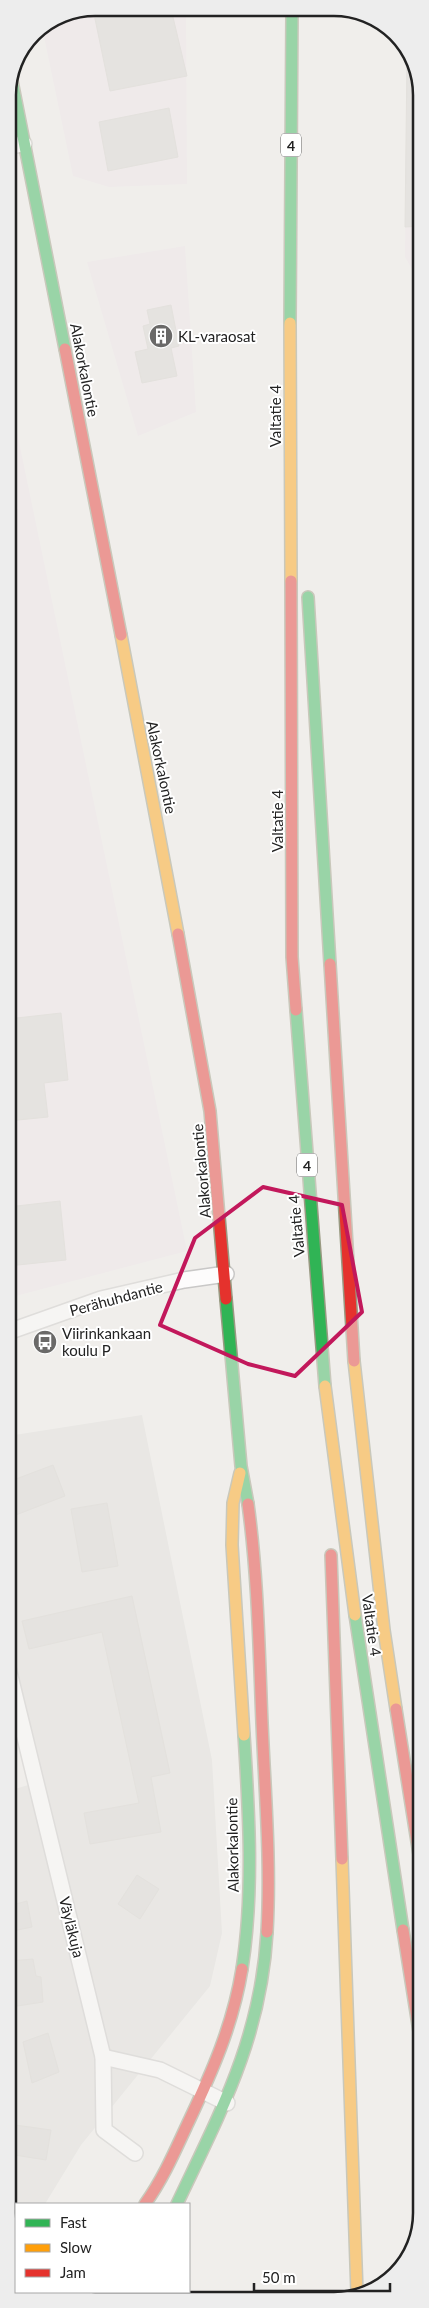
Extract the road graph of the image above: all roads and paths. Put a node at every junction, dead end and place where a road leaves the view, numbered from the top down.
1 (292, 16) edge
2 (16, 102) edge
3 (24, 144) junction
4 (16, 145) edge
5 (290, 278) junction
6 (302, 498) dead end
7 (308, 587) dead end
8 (226, 1274) junction
9 (16, 1329) edge
10 (326, 1402) junction
11 (241, 1466) junction
12 (330, 1511) dead end
13 (331, 1541) dead end
14 (384, 1630) junction
15 (16, 1701) edge
16 (411, 1732) dead end
17 (413, 1816) edge
18 (413, 1993) edge
19 (103, 2057) junction
20 (204, 2090) junction
21 (227, 2102) junction
22 (134, 2152) dead end
23 (146, 2203) edge
24 (176, 2203) edge
25 (357, 2288) edge

1 - 5 main road, Valtatie 4 / 4
2 - 3 main road, Alakorkalontie
3 - 4 street
3 - 8 main road, Alakorkalontie
5 - 6 main road, Valtatie 4 / 4
5 - 10 main road, Valtatie 4 / 4
7 - 14 main road, Valtatie 4
8 - 9 street, Perähuhdantie
8 - 11 main road, Alakorkalontie
10 - 12 main road
10 - 18 main road, Valtatie 4 / 4
11 - 20 main road, Alakorkalontie
11 - 21 main road, Alakorkalontie
13 - 25 main road
14 - 16 main road
14 - 17 main road, Valtatie 4
15 - 19 street, Väyläkuja
19 - 20 street
19 - 22 street, Väyläkuja
20 - 21 street
20 - 23 main road, Alakorkalontie
21 - 24 main road, Alakorkalontie

